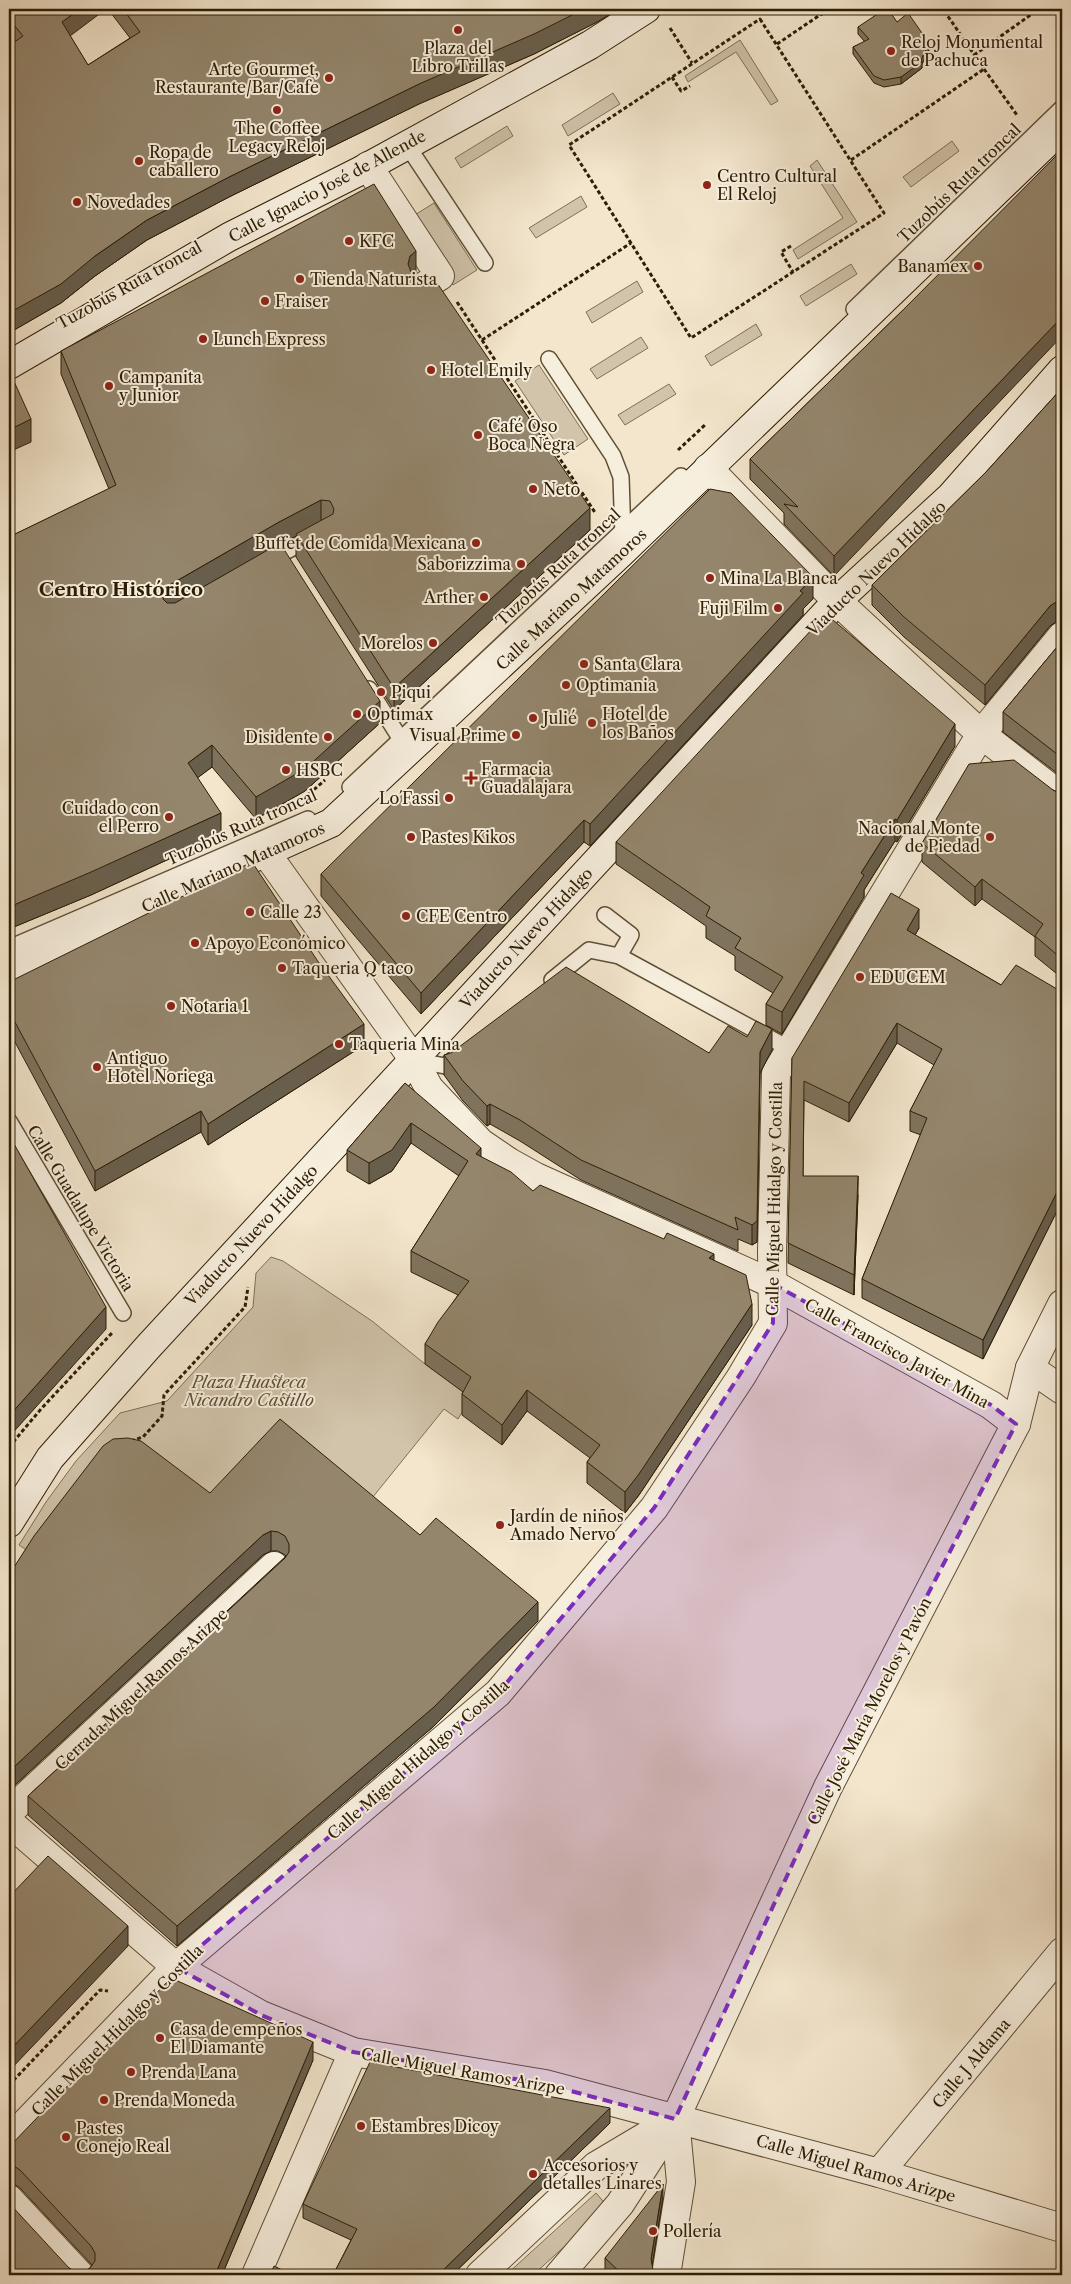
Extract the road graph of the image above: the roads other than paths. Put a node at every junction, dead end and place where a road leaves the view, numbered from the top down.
1 (657, 13) edge
2 (1062, 108) edge
3 (1062, 128) edge
4 (410, 150) junction
5 (372, 171) junction
6 (485, 263) dead end
7 (432, 281) edge
8 (549, 359) dead end
9 (9, 365) edge
10 (1062, 370) edge
11 (9, 373) edge
12 (708, 468) junction
13 (325, 531) edge
14 (623, 541) junction
15 (294, 570) edge
16 (837, 601) junction
17 (1062, 636) edge
18 (360, 674) edge
19 (981, 734) junction
20 (404, 745) junction
21 (1062, 798) edge
22 (266, 853) junction
23 (605, 915) dead end
24 (9, 948) edge
25 (619, 956) junction
26 (9, 968) edge
27 (544, 986) edge
28 (468, 1048) edge
29 (790, 1048) junction
30 (414, 1060) junction
31 (9, 1120) edge
32 (773, 1284) junction
33 (1062, 1304) edge
34 (123, 1313) road end
35 (1030, 1368) junction
36 (1062, 1390) edge
37 (1016, 1424) junction
38 (9, 1523) edge
39 (274, 1566) edge
40 (9, 1812) edge
41 (9, 1822) edge
42 (1062, 1952) edge
43 (176, 1966) junction
44 (353, 2052) junction
45 (675, 2120) junction
46 (9, 2140) edge
47 (879, 2173) junction
48 (9, 2199) edge
49 (1062, 2228) edge
50 (80, 2275) edge
51 (256, 2275) edge
52 (480, 2275) edge
53 (559, 2275) edge
54 (666, 2275) edge

1 - 4 street, Calle Ignacio José de Allende
2 - 14 lane, Tuzobús Ruta troncal
3 - 12 street, Calle Mariano Matamoros
4 - 5 street, Calle Ignacio José de Allende
4 - 6 lane
5 - 7 street
5 - 9 street, Calle Ignacio José de Allende
5 - 11 lane, Tuzobús Ruta troncal
8 - 14 lane
10 - 16 street, Viaducto Nuevo Hidalgo
12 - 14 street, Calle Mariano Matamoros
12 - 16 street
13 - 15 lane
14 - 20 street, Calle Mariano Matamoros
16 - 19 street
16 - 30 street, Viaducto Nuevo Hidalgo
17 - 19 street, Calle Miguel Hidalgo y Costilla
18 - 20 lane
19 - 21 street
19 - 29 street, Calle Miguel Hidalgo y Costilla
20 - 22 street, Calle Mariano Matamoros
20 - 24 lane, Tuzobús Ruta troncal
22 - 26 street, Calle Mariano Matamoros
22 - 30 street, Calle Francisco Javier Mina
23 - 25 lane
25 - 27 lane
25 - 29 lane
28 - 30 lane
29 - 32 street, Calle Miguel Hidalgo y Costilla
30 - 32 street, Calle Francisco Javier Mina
30 - 38 street, Viaducto Nuevo Hidalgo
31 - 34 lane, Calle Guadalupe Victoria
32 - 37 street, Calle Francisco Javier Mina
32 - 43 street, Calle Miguel Hidalgo y Costilla
33 - 35 street, Calle José María Morelos y Pavón
35 - 36 street
35 - 37 street, Calle José María Morelos y Pavón
37 - 45 street, Calle José María Morelos y Pavón
39 - 40 street, Cerrada Miguel Ramos Arizpe
41 - 43 street, Calle Miguel Ramos Arizpe
42 - 47 street, Calle J Aldama
43 - 44 street, Calle Miguel Ramos Arizpe
43 - 46 street, Calle Miguel Hidalgo y Costilla
44 - 45 street, Calle Miguel Ramos Arizpe
44 - 51 street
45 - 47 street, Calle Miguel Ramos Arizpe
45 - 52 street
45 - 53 street, Calle José María Morelos y Pavón
45 - 54 street
47 - 49 street, Calle Miguel Ramos Arizpe
48 - 50 street

